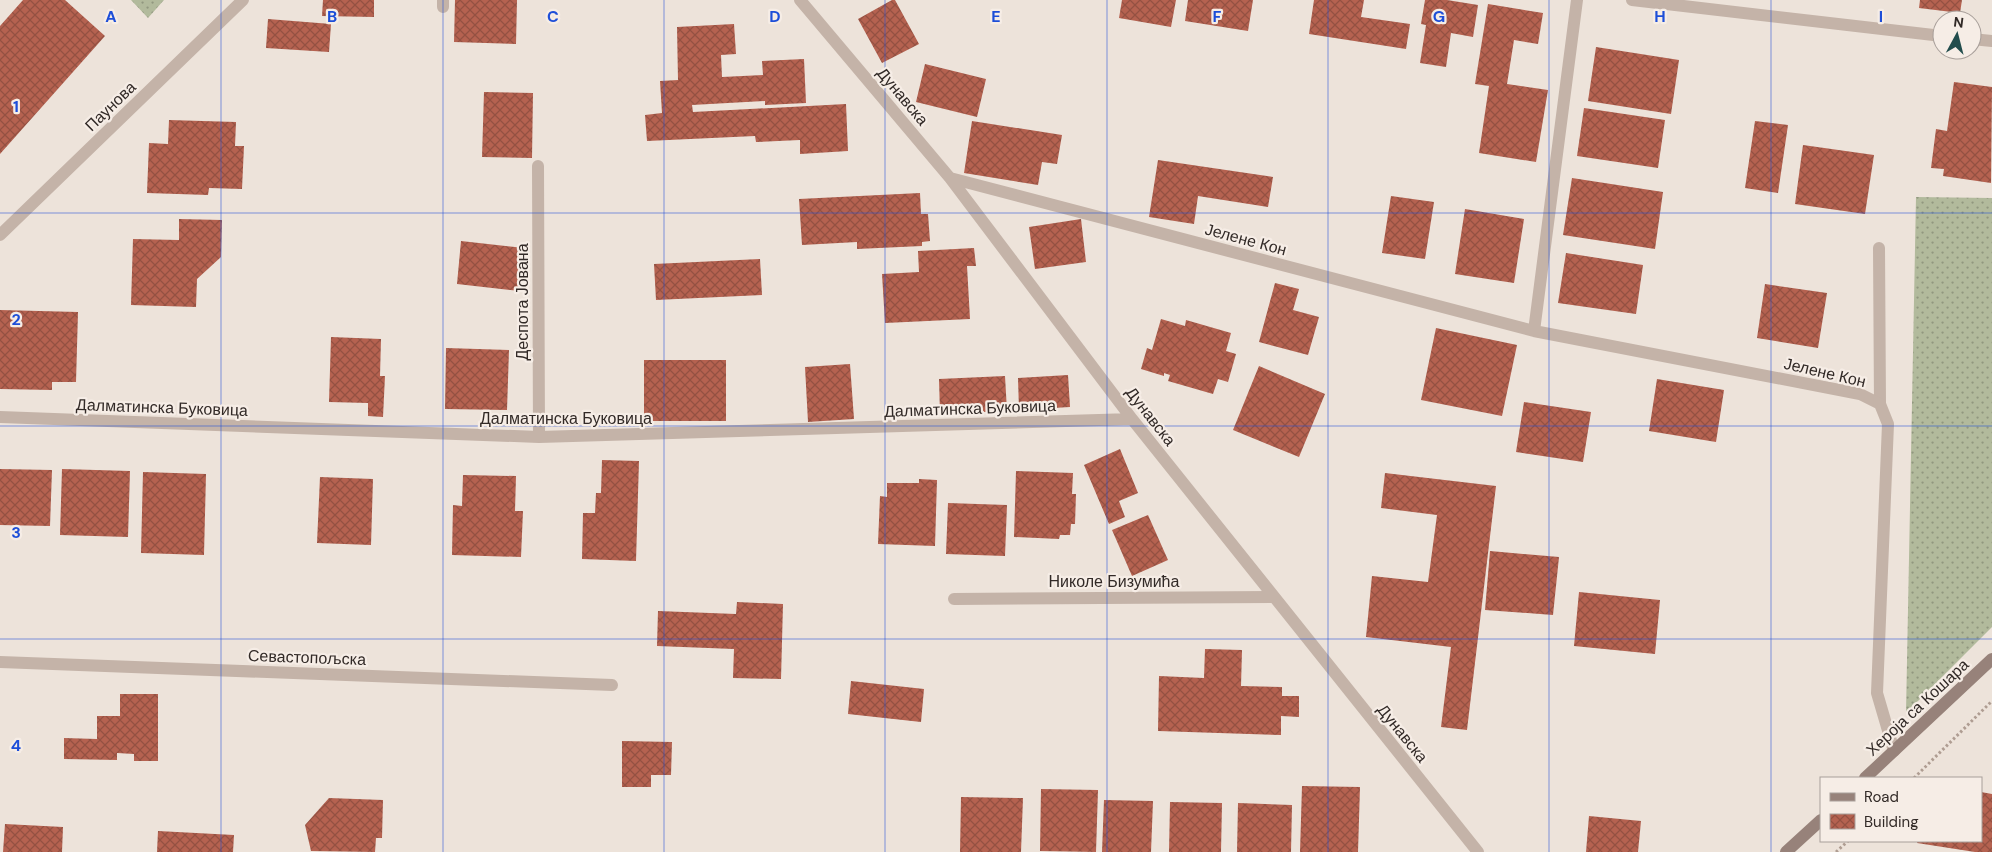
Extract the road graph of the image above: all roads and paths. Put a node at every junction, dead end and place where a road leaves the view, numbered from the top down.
1 (243, 0) edge
2 (800, 0) edge
3 (1577, 0) edge
4 (1632, 0) edge
5 (1729, 6) edge
6 (1932, 35) edge
7 (538, 166) dead end
8 (950, 178) junction
9 (0, 235) edge
10 (1879, 248) dead end
11 (1534, 331) junction
12 (1880, 404) junction
13 (0, 417) edge
14 (1132, 419) junction
15 (539, 437) junction
16 (1274, 596) junction
17 (954, 599) dead end
18 (1992, 659) edge
19 (0, 662) edge
20 (612, 685) dead end
21 (1992, 701) edge
22 (1894, 751) junction
23 (1866, 777) edge
24 (1915, 777) edge
25 (1820, 821) edge
26 (1847, 842) edge
27 (1478, 852) edge
28 (1786, 852) edge
29 (1836, 852) edge

1 - 9 street, Паунова
2 - 8 street, Дунавска
3 - 11 street
4 - 5 street
5 - 6 street
7 - 15 street, Деспота Јована
8 - 11 street, Јелене Кон
8 - 14 street, Дунавска
10 - 12 street
11 - 12 street, Јелене Кон
12 - 22 street, Јелене Кон
13 - 15 street, Далматинска Буковица
14 - 15 street, Далматинска Буковица
14 - 16 street, Дунавска
16 - 17 street, Николе Бизумића
16 - 27 street, Дунавска
18 - 22 street, Хероја са Кошара
19 - 20 street, Севастопољска
21 - 24 path
22 - 23 street, Хероја са Кошара
25 - 28 street
26 - 29 path

